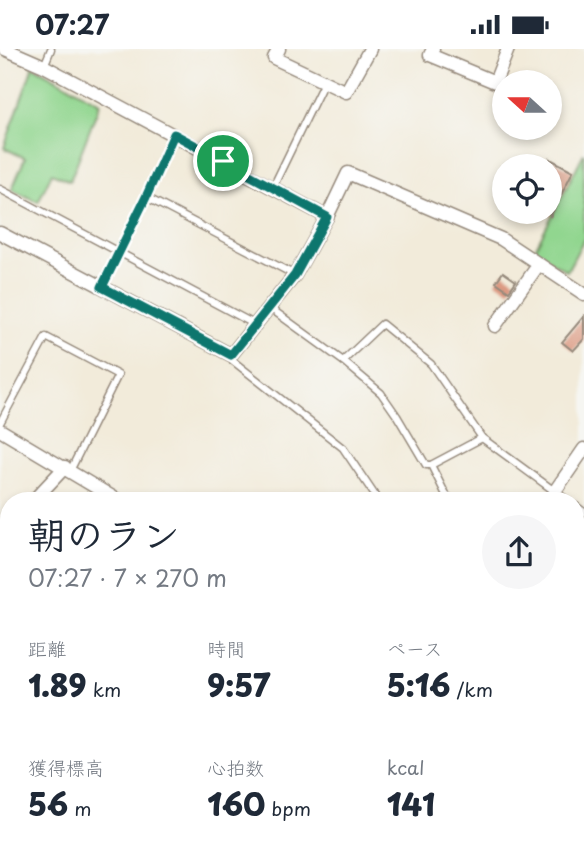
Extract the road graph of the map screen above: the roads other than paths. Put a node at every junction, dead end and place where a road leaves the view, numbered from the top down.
1 (5, 49) edge
2 (51, 49) edge
3 (279, 49) edge
4 (370, 49) edge
5 (433, 49) edge
6 (508, 49) edge
7 (44, 66) junction
8 (324, 82) junction
9 (174, 134) junction
10 (273, 187) junction
11 (0, 190) edge
12 (146, 197) junction
13 (327, 217) junction
14 (0, 233) edge
15 (119, 252) junction
16 (539, 264) junction
17 (295, 275) junction
18 (102, 287) junction
19 (584, 294) edge
20 (270, 308) junction
21 (254, 324) junction
22 (495, 326) dead end
23 (231, 355) junction
24 (343, 361) junction
25 (0, 423) edge
26 (0, 430) edge
27 (482, 438) junction
28 (584, 449) edge
29 (431, 465) junction
30 (67, 469) junction
31 (555, 491) joint
32 (43, 492) edge
33 (104, 492) edge
34 (373, 492) edge
35 (441, 492) edge

1 - 7 street
2 - 7 lane
3 - 8 street
4 - 8 street
5 - 6 street
7 - 9 street
8 - 10 lane
9 - 10 street
9 - 12 lane
10 - 13 street
11 - 15 lane
12 - 15 lane
12 - 17 lane
13 - 16 street
13 - 17 street
14 - 18 street
15 - 18 lane
15 - 21 lane
16 - 19 street
16 - 22 street
17 - 20 street
18 - 23 street
20 - 21 street
20 - 24 lane
21 - 23 street
23 - 34 lane
24 - 27 lane
24 - 29 lane
25 - 30 lane
26 - 30 street
27 - 29 lane
27 - 31 lane
28 - 31 street
29 - 35 lane
30 - 32 street
30 - 33 street

